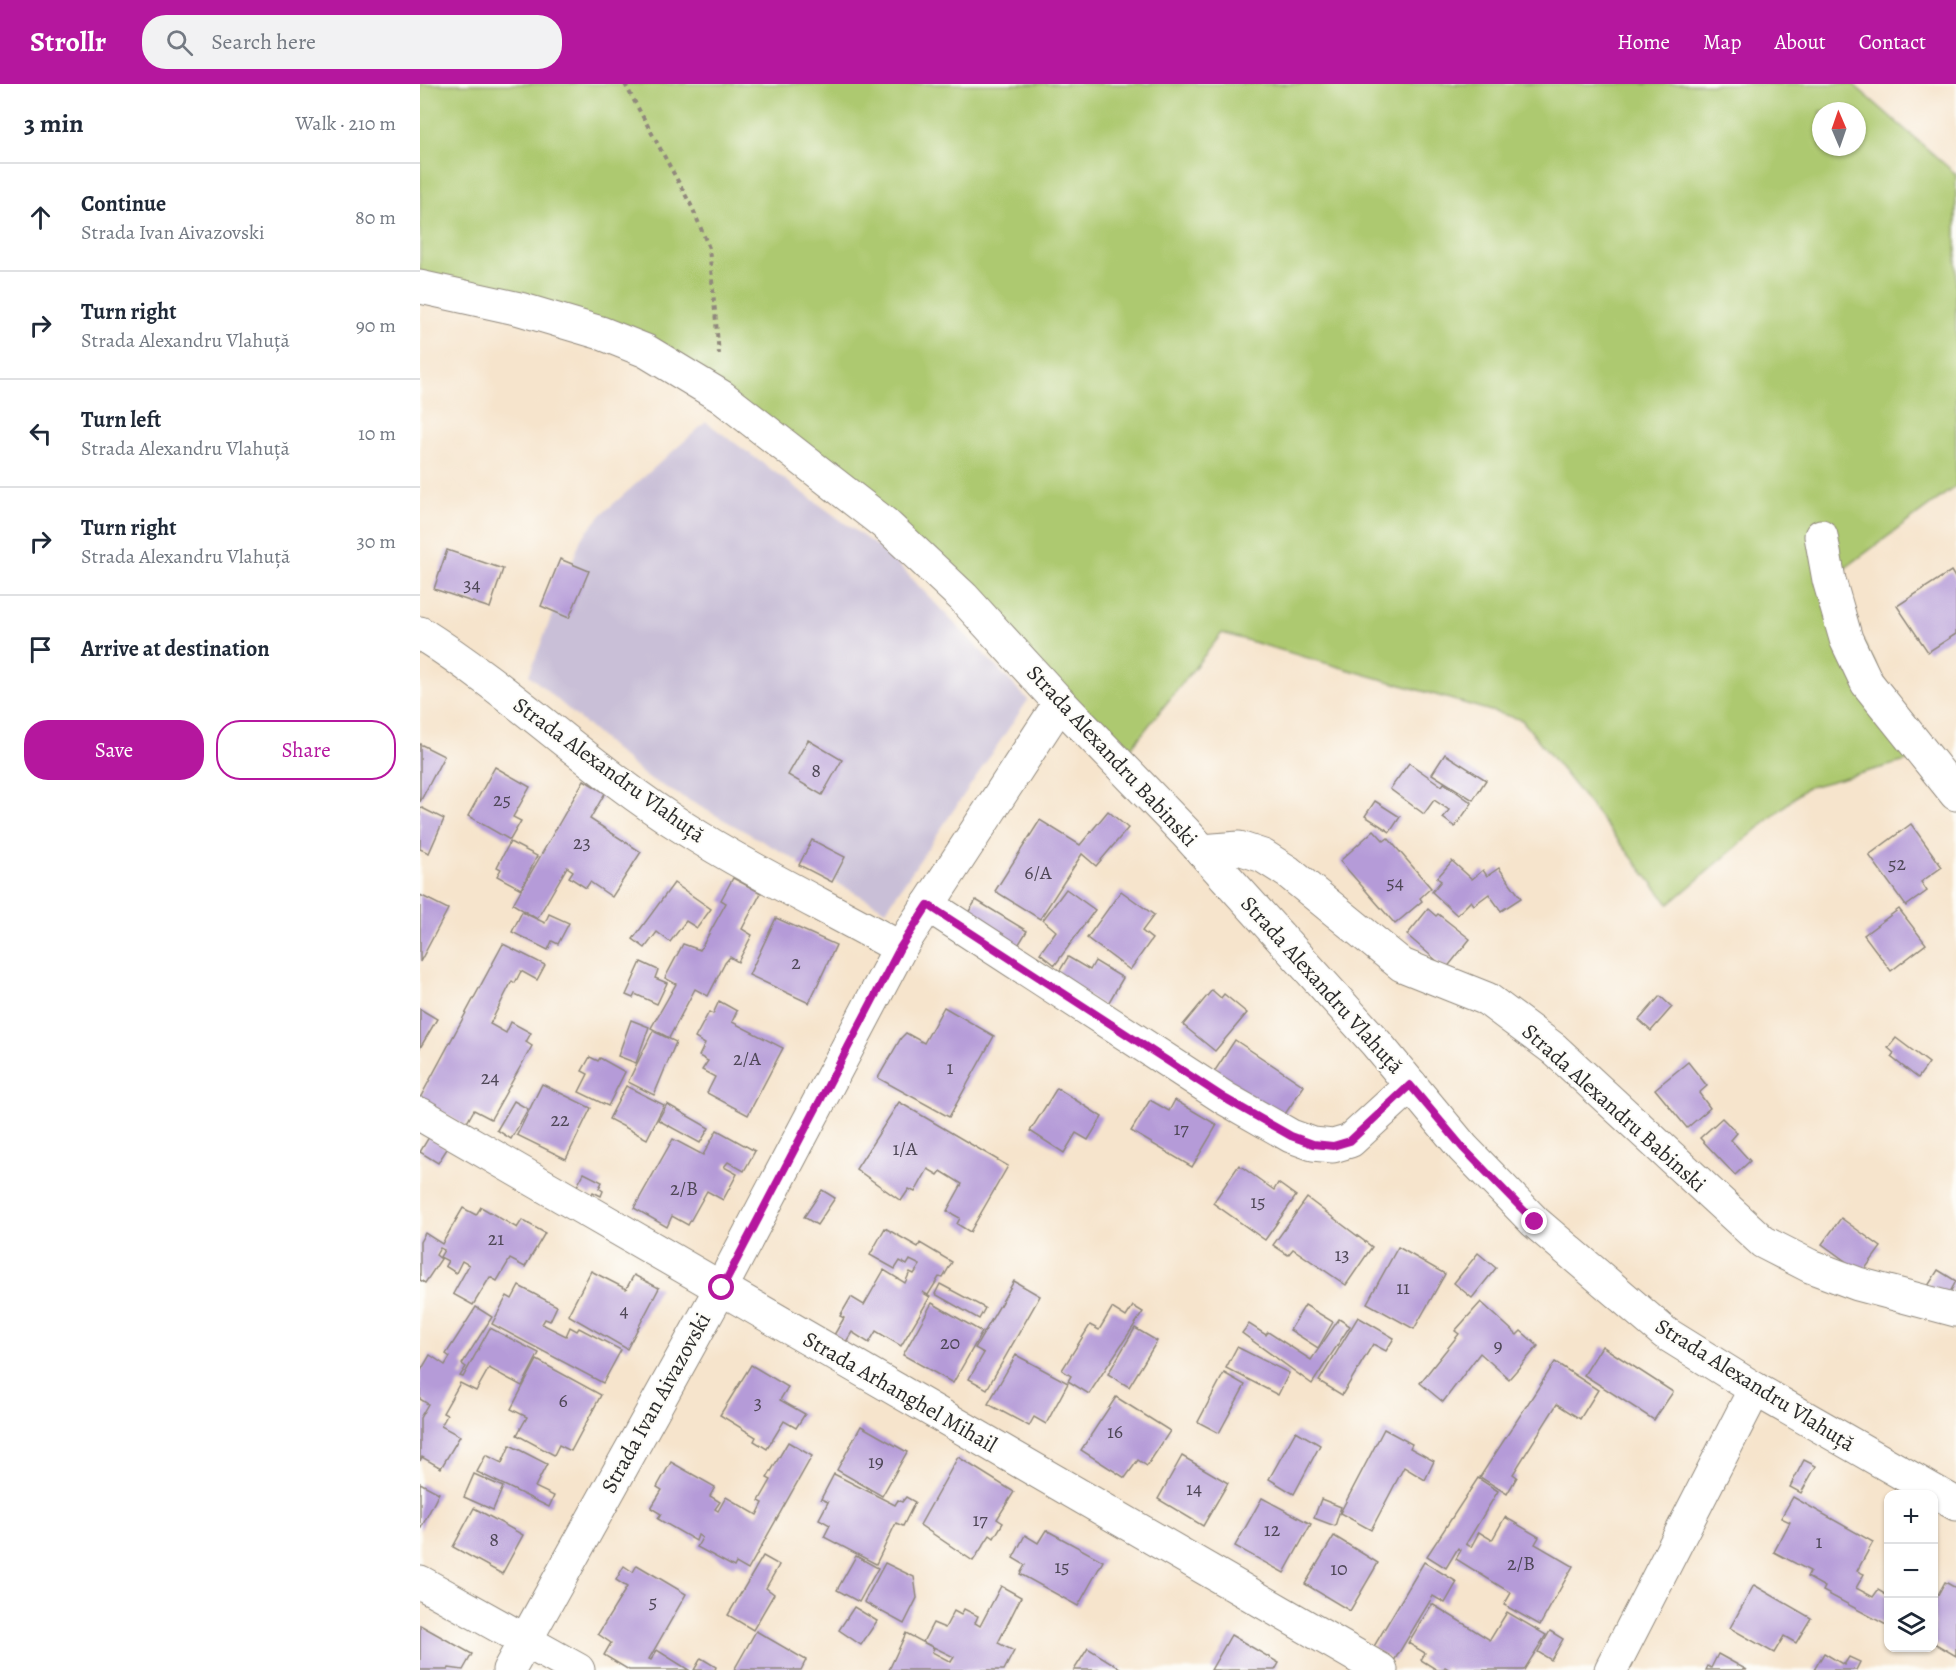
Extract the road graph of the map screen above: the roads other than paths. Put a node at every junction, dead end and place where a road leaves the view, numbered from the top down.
1 (420, 287) edge
2 (1821, 536) dead end
3 (420, 633) edge
4 (1060, 704) junction
5 (1956, 794) edge
6 (1202, 851) junction
7 (928, 905) junction
8 (900, 948) junction
9 (1410, 1085) junction
10 (420, 1114) edge
11 (722, 1288) junction
12 (1956, 1310) edge
13 (1755, 1389) junction
14 (1956, 1504) edge
15 (420, 1582) edge
16 (525, 1640) junction
17 (509, 1670) edge
18 (578, 1670) edge
19 (1381, 1670) edge
20 (1611, 1670) edge

1 - 4 street, Strada Alexandru Babinski
2 - 5 street
3 - 8 street, Strada Аlexandru Vlahuță
4 - 6 street, Strada Alexandru Babinski
4 - 7 street, Strada Ivan Aivazovski
6 - 9 street, Strada Аlexandru Vlahuță
6 - 12 street, Strada Alexandru Babinski
7 - 8 street, Strada Ivan Aivazovski
7 - 9 street
8 - 11 street, Strada Ivan Aivazovski
9 - 13 street, Strada Аlexandru Vlahuță
10 - 11 street, Strada Arhanghel Mihail
11 - 16 street, Strada Ivan Aivazovski
11 - 19 street, Strada Arhanghel Mihail
13 - 14 street, Strada Аlexandru Vlahuță
13 - 20 street
15 - 16 street
16 - 17 street, Strada Ivan Aivazovski
16 - 18 street

